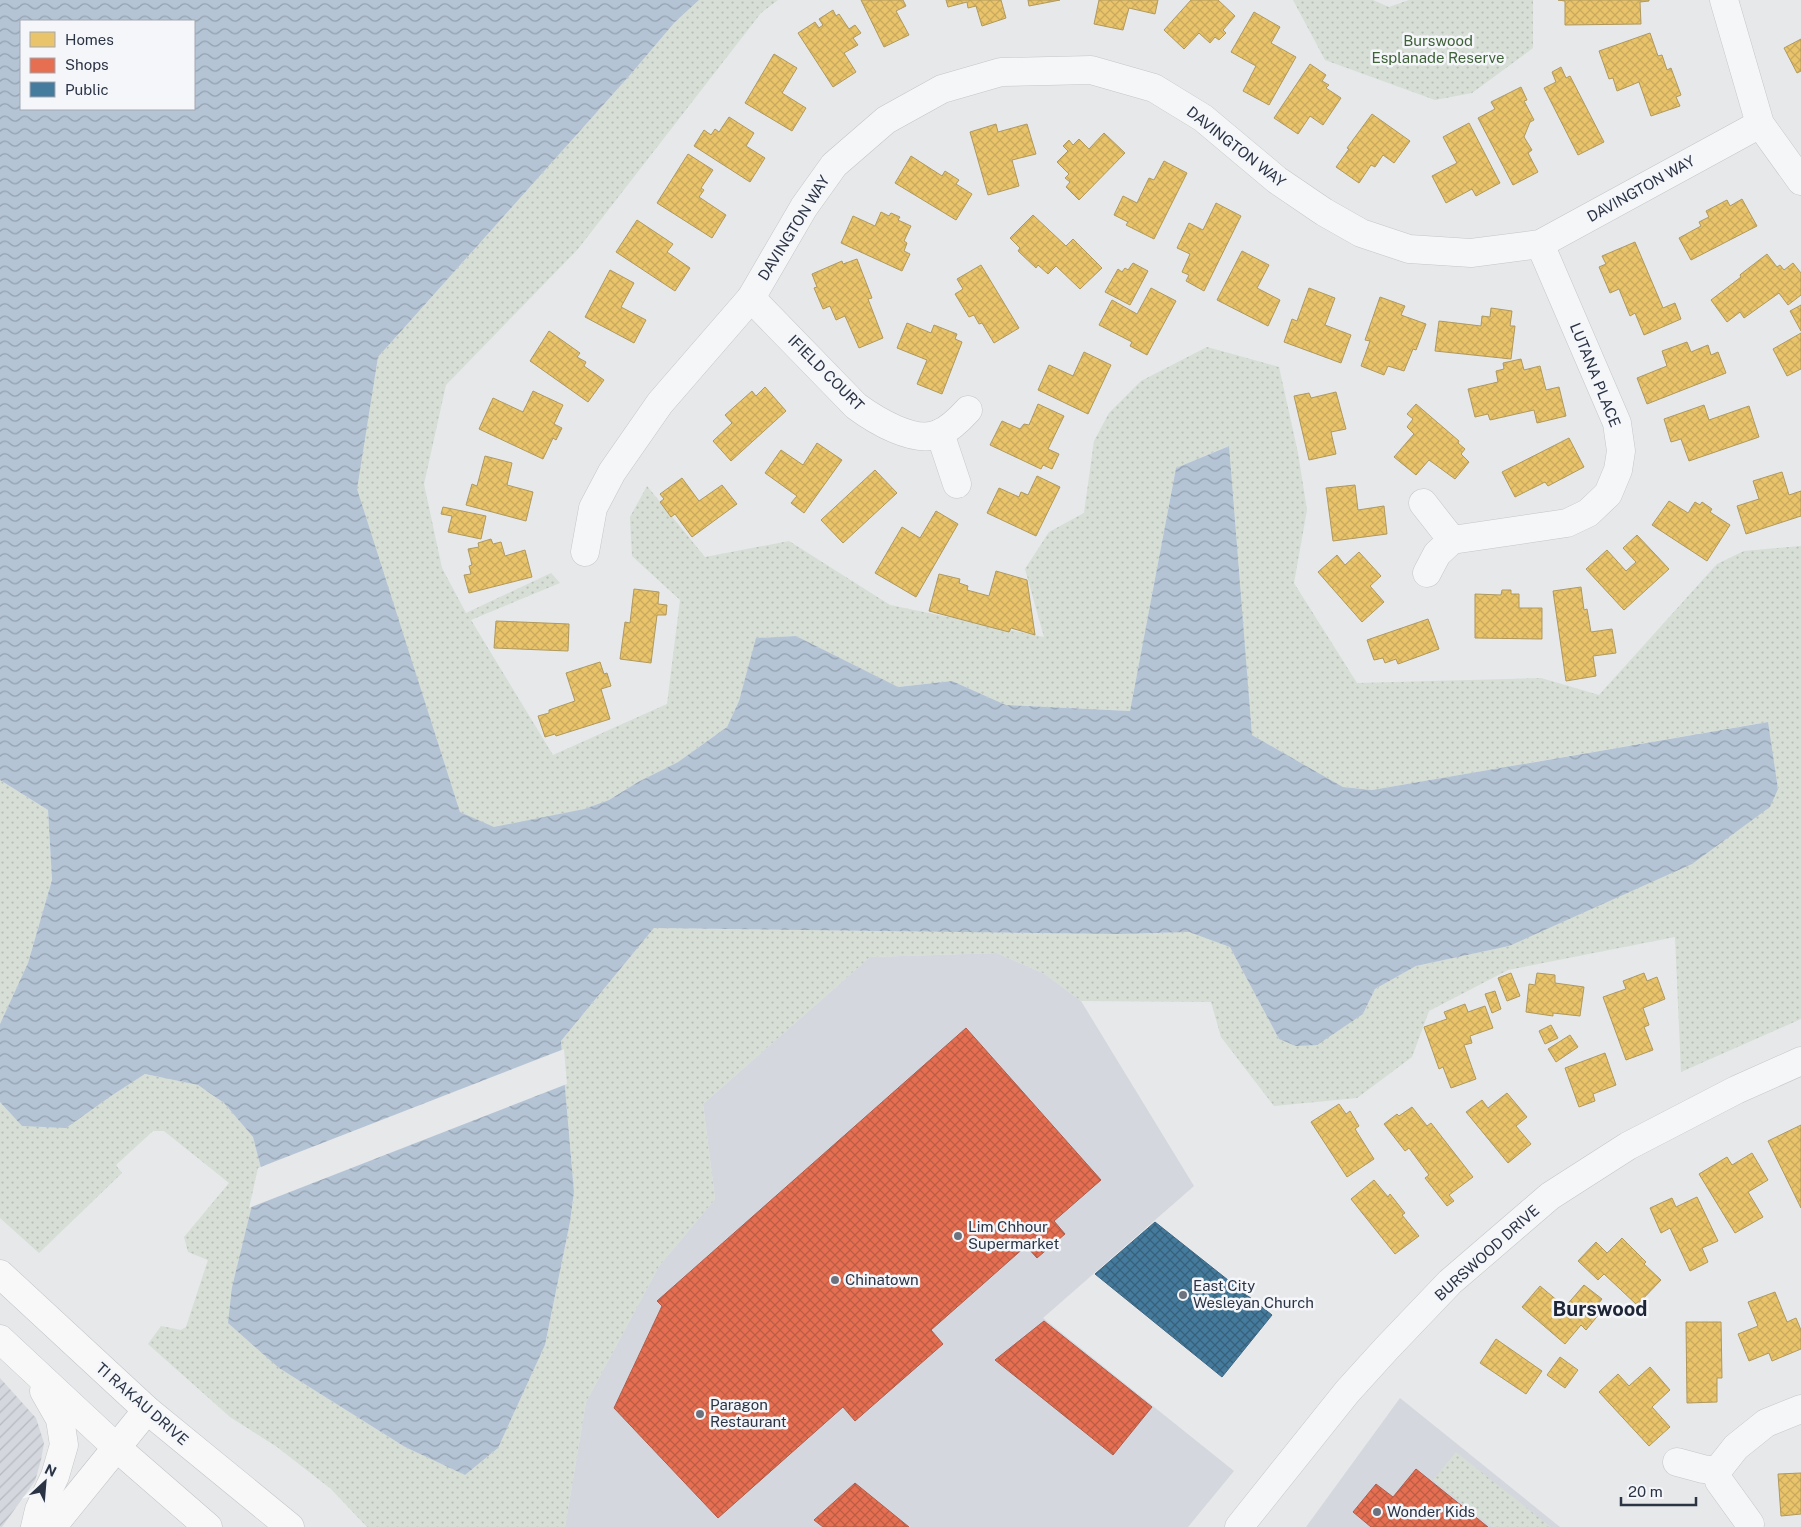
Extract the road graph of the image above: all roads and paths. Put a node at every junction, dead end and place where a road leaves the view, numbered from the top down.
1 (1724, 0) edge
2 (1760, 124) junction
3 (1801, 181) edge
4 (1540, 244) junction
5 (751, 298) junction
6 (968, 410) dead end
7 (940, 433) junction
8 (957, 484) dead end
9 (1423, 503) dead end
10 (1452, 540) junction
11 (585, 552) dead end
12 (1427, 572) dead end
13 (1801, 1061) edge
14 (0, 1274) edge
15 (0, 1339) edge
16 (34, 1372) junction
17 (1801, 1409) edge
18 (147, 1410) junction
19 (117, 1448) junction
20 (1677, 1462) dead end
21 (1717, 1471) junction
22 (1750, 1524) dead end
23 (36, 1527) edge
24 (52, 1527) edge
25 (208, 1527) edge
26 (290, 1527) edge
27 (1239, 1527) edge

1 - 2 street
2 - 3 street
2 - 4 street, DAVINGTON WAY
4 - 5 street, DAVINGTON WAY
4 - 10 street, LUTANA PLACE
5 - 7 street, IFIELD COURT
5 - 11 street, DAVINGTON WAY
6 - 7 street
7 - 8 street
9 - 10 street
10 - 12 street
13 - 27 street, BURSWOOD DRIVE
14 - 18 main road, TI RAKAU DRIVE
15 - 16 main road
16 - 19 main road
16 - 23 main road
17 - 21 street
18 - 19 main road
18 - 26 main road, TI RAKAU DRIVE
19 - 24 main road
19 - 25 main road
20 - 21 street
21 - 22 street

